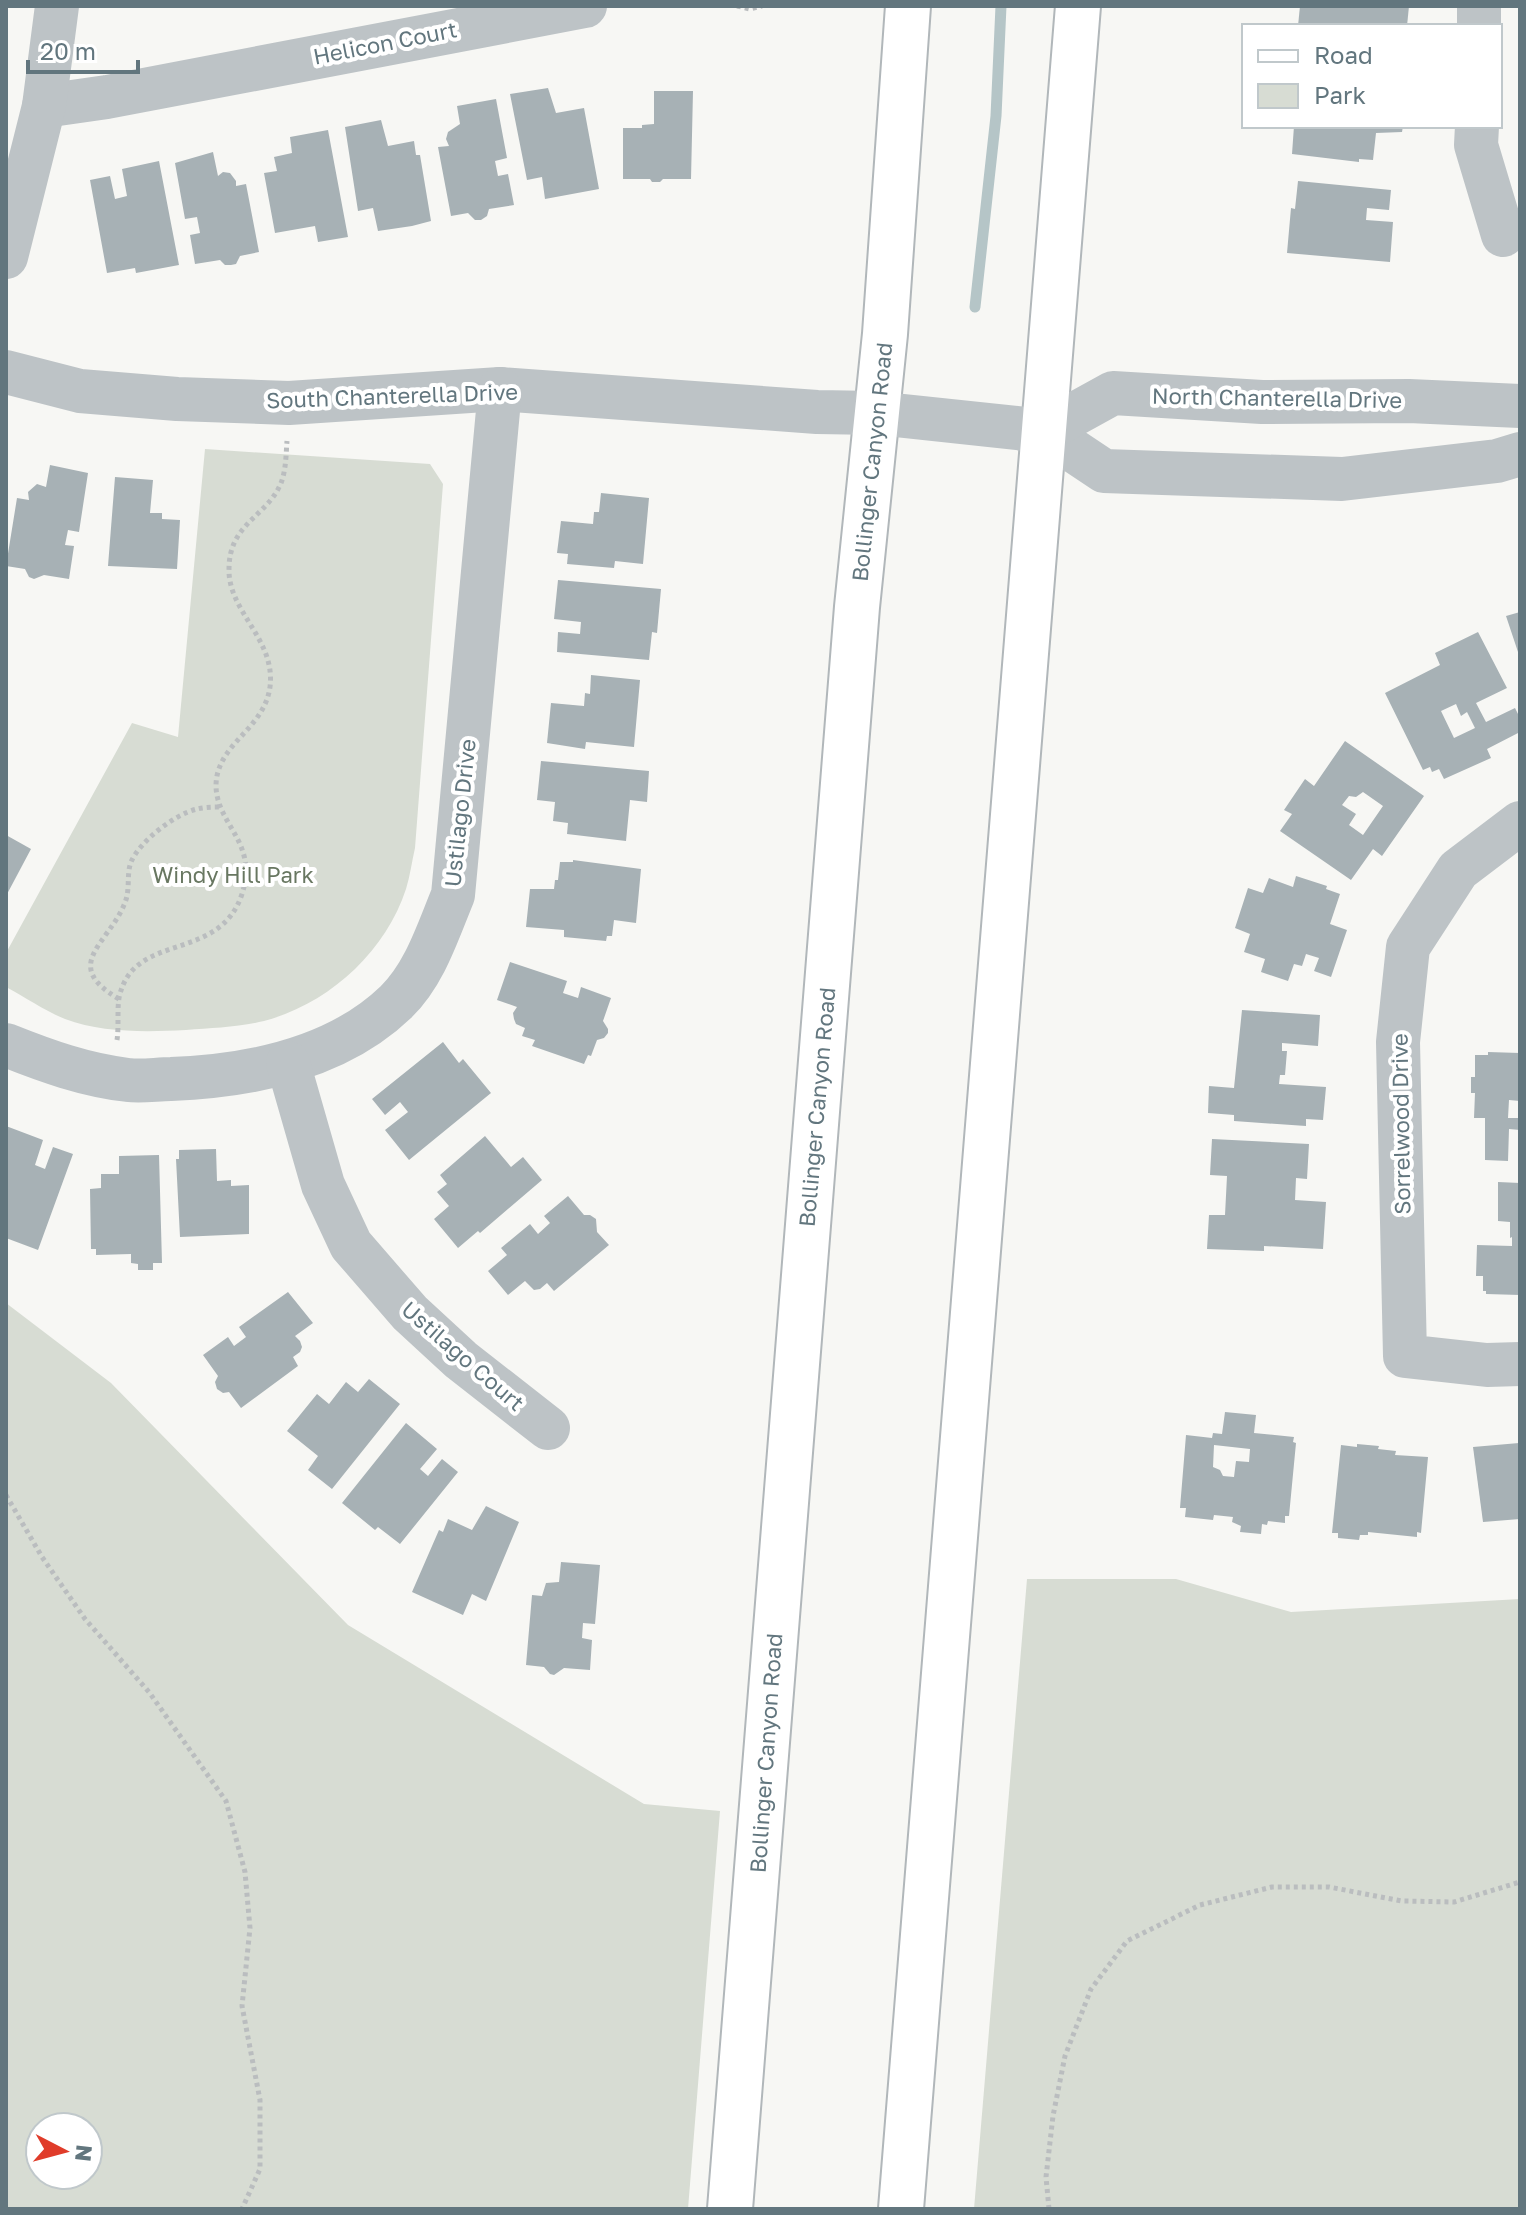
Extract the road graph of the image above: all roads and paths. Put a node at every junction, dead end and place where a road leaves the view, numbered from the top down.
1 (57, 6) edge
2 (737, 6) edge
3 (762, 6) edge
4 (908, 6) edge
5 (1078, 6) edge
6 (558, 8) edge
7 (44, 106) junction
8 (1477, 128) edge
9 (1503, 235) dead end
10 (6, 257) edge
11 (6, 372) edge
12 (500, 389) junction
13 (289, 403) junction
14 (1520, 406) edge
15 (876, 413) junction
16 (1044, 431) junction
17 (1520, 454) edge
18 (222, 807) junction
19 (1520, 823) edge
20 (119, 999) junction
21 (6, 1045) edge
22 (288, 1063) junction
23 (112, 1077) junction
24 (1520, 1364) edge
25 (548, 1428) dead end
26 (6, 1495) edge
27 (1520, 1882) edge
28 (242, 2209) edge
29 (730, 2209) edge
30 (901, 2209) edge
31 (1049, 2209) edge

1 - 7 street
2 - 3 path
4 - 15 main road, Bollinger Canyon Road
5 - 16 main road
6 - 7 street, Helicon Court
7 - 10 street
8 - 9 street
11 - 13 street, South Chanterella Drive
12 - 13 street, South Chanterella Drive
12 - 15 street, South Chanterella Drive
12 - 22 street, Ustilago Drive
13 - 18 path
14 - 16 street, North Chanterella Drive
15 - 16 street
15 - 29 main road, Bollinger Canyon Road
16 - 17 street
16 - 30 main road
18 - 20 path
18 - 20 path
19 - 24 street, Sorrelwood Drive
20 - 23 path
21 - 23 street, Ustilago Drive
22 - 23 street, Ustilago Drive
22 - 25 street, Ustilago Court
26 - 28 path
27 - 31 path

